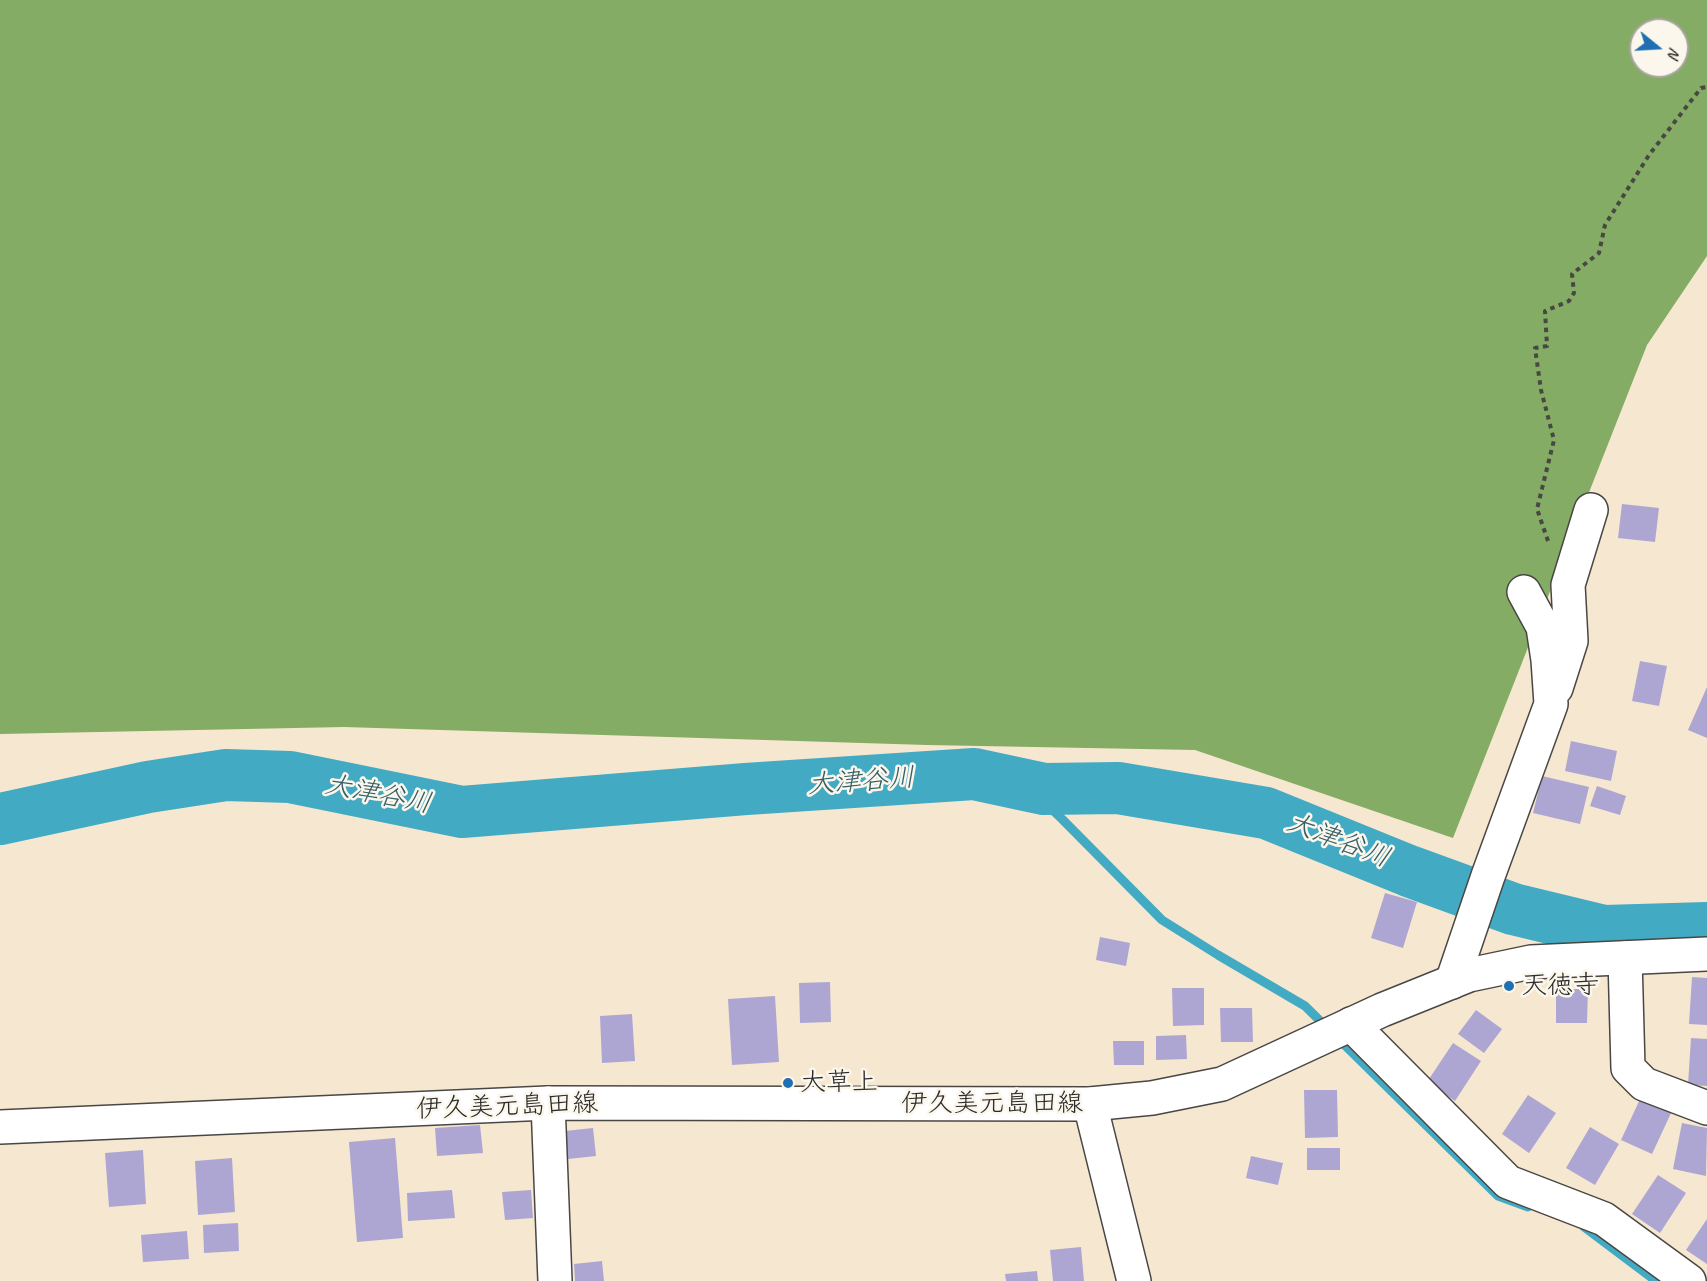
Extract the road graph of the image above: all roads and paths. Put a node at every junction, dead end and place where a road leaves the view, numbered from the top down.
1 (1707, 87) edge
2 (1591, 510) dead end
3 (1550, 549) dead end
4 (1524, 592) dead end
5 (1551, 704) junction
6 (1707, 954) edge
7 (1625, 958) junction
8 (1452, 981) junction
9 (1351, 1024) junction
10 (548, 1104) junction
11 (1090, 1104) junction
12 (1707, 1108) edge
13 (0, 1127) edge
14 (555, 1281) edge
15 (1134, 1281) edge
16 (1689, 1281) edge

1 - 3 path
2 - 5 main road
4 - 5 main road
5 - 8 main road
6 - 7 main road, 伊久美元島田線
7 - 8 main road, 伊久美元島田線
7 - 12 main road
8 - 9 main road, 伊久美元島田線
9 - 11 main road, 伊久美元島田線
9 - 16 main road
10 - 11 main road, 伊久美元島田線
10 - 13 main road, 伊久美元島田線
10 - 14 main road
11 - 15 main road

